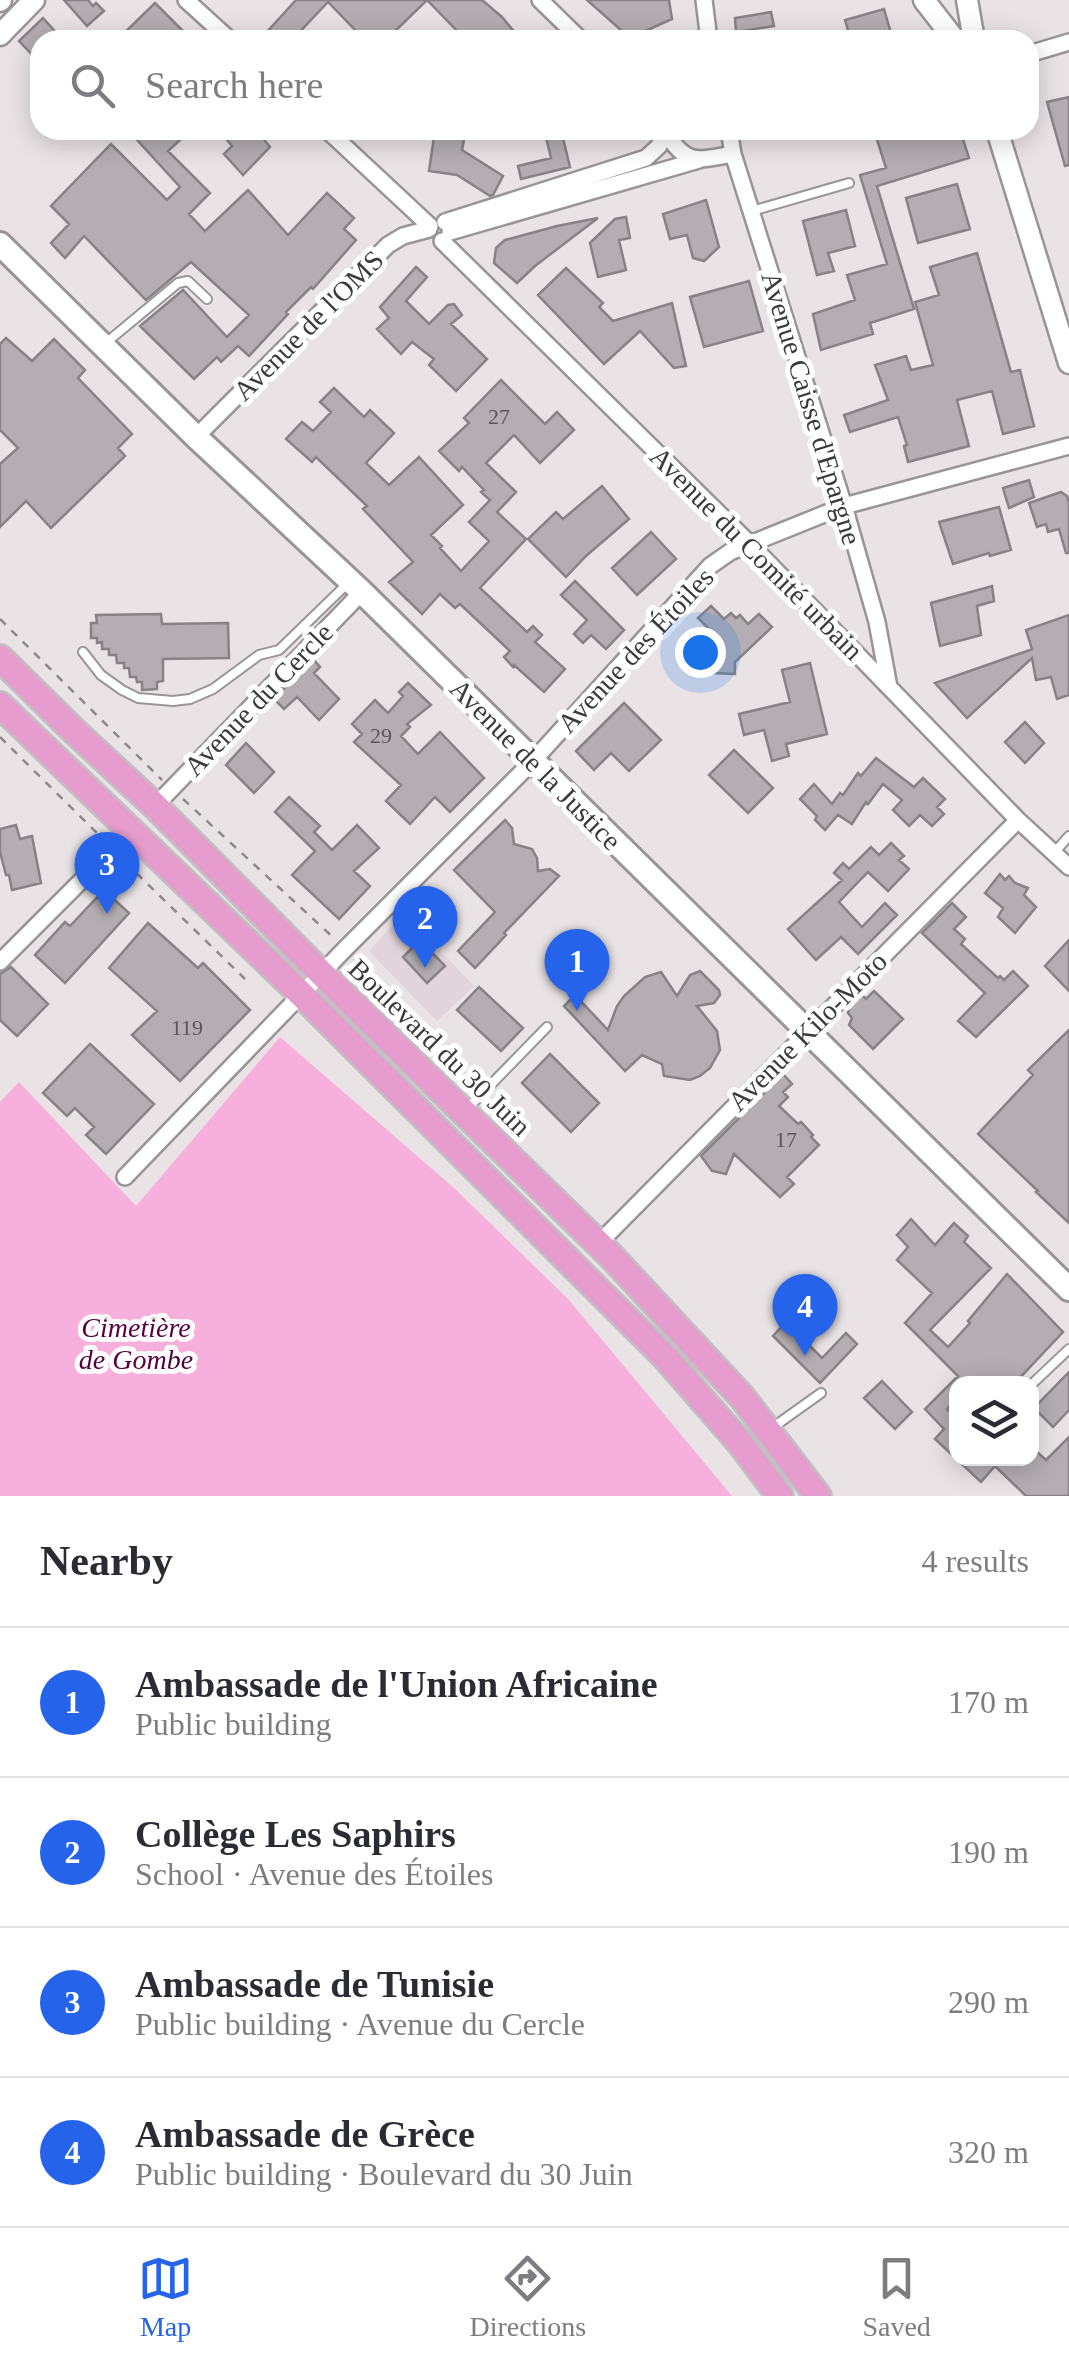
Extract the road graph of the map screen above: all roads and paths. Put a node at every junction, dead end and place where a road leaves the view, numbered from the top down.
1 (34, 0) edge
2 (186, 0) edge
3 (540, 0) edge
4 (704, 0) edge
5 (924, 0) edge
6 (967, 0) edge
7 (219, 30) edge
8 (571, 30) edge
9 (706, 30) edge
10 (947, 30) edge
11 (972, 30) edge
12 (0, 35) edge
13 (1069, 42) edge
14 (1039, 51) edge
15 (338, 140) edge
16 (661, 140) edge
17 (670, 140) edge
18 (731, 140) edge
19 (1000, 140) edge
20 (733, 154) junction
21 (700, 160) junction
22 (849, 184) dead end
23 (751, 212) junction
24 (439, 230) junction
25 (0, 244) edge
26 (207, 299) dead end
27 (104, 345) junction
28 (1069, 363) edge
29 (196, 436) junction
30 (1069, 446) edge
31 (844, 506) junction
32 (750, 544) junction
33 (356, 587) junction
34 (83, 652) dead end
35 (0, 659) edge
36 (889, 687) junction
37 (0, 703) edge
38 (0, 738) edge
39 (533, 761) junction
40 (156, 806) junction
41 (1018, 820) junction
42 (132, 830) junction
43 (1069, 836) edge
44 (106, 842) dead end
45 (1054, 853) junction
46 (120, 857) dead end
47 (1069, 867) edge
48 (345, 950) junction
49 (0, 962) edge
50 (322, 974) junction
51 (245, 980) dead end
52 (302, 995) junction
53 (388, 996) dead end
54 (548, 1027) dead end
55 (806, 1032) junction
56 (464, 1112) junction
57 (125, 1177) dead end
58 (598, 1244) junction
59 (1069, 1289) edge
60 (1069, 1349) edge
61 (1039, 1377) edge
62 (821, 1392) dead end
63 (768, 1431) junction
64 (780, 1496) edge
65 (818, 1496) edge

1 - 12 street
2 - 7 street
3 - 8 street
4 - 9 street
5 - 10 street
6 - 11 street
13 - 14 street
15 - 24 street, Avenue du Comité urbain
16 - 24 street, Avenue de l'OMS
17 - 21 street
18 - 20 street, Avenue Caisse d'Epargne
19 - 28 street
20 - 21 street
20 - 23 street, Avenue Caisse d'Epargne
21 - 24 street
22 - 23 lane
23 - 31 street, Avenue Caisse d'Epargne
24 - 29 street, Avenue de l'OMS
24 - 32 street, Avenue du Comité urbain
25 - 27 main road, Avenue de la Justice
26 - 27 lane
27 - 29 main road, Avenue de la Justice
29 - 33 main road, Avenue de la Justice
30 - 31 street, Avenue des Étoiles
31 - 32 street, Avenue des Étoiles
31 - 36 street, Avenue Caisse d'Epargne
32 - 36 street, Avenue du Comité urbain
32 - 39 street, Avenue des Étoiles
33 - 34 lane
33 - 39 main road, Avenue de la Justice
33 - 40 street, Avenue du Cercle
35 - 40 main road, Boulevard du 30 Juin
36 - 41 street, Avenue du Comité urbain
37 - 42 main road
38 - 44 path
39 - 48 street, Avenue des Étoiles
39 - 55 main road, Avenue de la Justice
40 - 50 main road, Boulevard du 30 Juin
41 - 45 street, Avenue du Comité urbain
41 - 55 street, Avenue Kilo-Moto
42 - 49 street
42 - 52 main road
43 - 45 lane
45 - 47 street, Avenue du Comité urbain
46 - 51 path
48 - 50 street, Avenue des Étoiles
48 - 53 path
50 - 52 street, Avenue des Étoiles
50 - 56 main road, Boulevard du 30 Juin
52 - 57 street, Avenue des Étoiles
52 - 64 main road
54 - 56 lane
55 - 58 street, Avenue Kilo-Moto
55 - 59 main road, Avenue de la Justice
56 - 58 main road, Boulevard du 30 Juin
58 - 63 main road, Boulevard du 30 Juin
60 - 61 lane
62 - 63 lane
63 - 65 main road, Boulevard du 30 Juin

